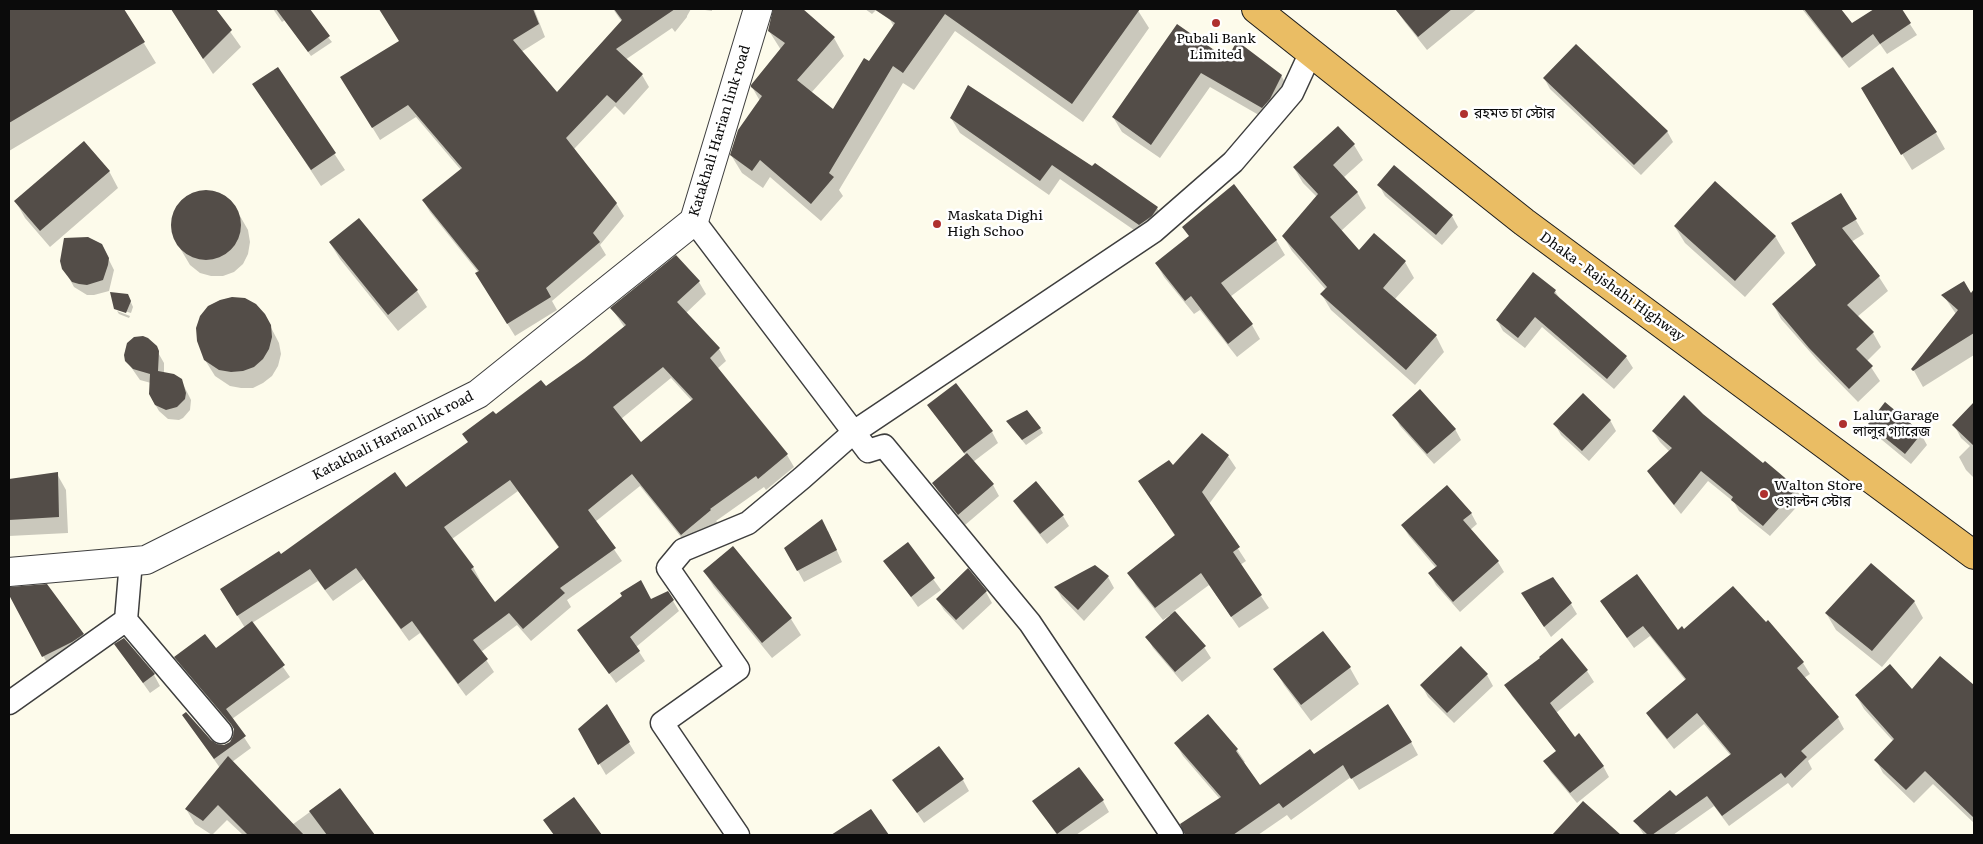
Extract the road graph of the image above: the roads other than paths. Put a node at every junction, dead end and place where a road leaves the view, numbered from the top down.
1 (758, 9) edge
2 (1256, 9) edge
3 (1311, 52) junction
4 (694, 221) junction
5 (854, 432) junction
6 (1974, 555) edge
7 (131, 561) junction
8 (9, 572) edge
9 (126, 620) junction
10 (9, 703) edge
11 (221, 732) dead end
12 (738, 835) edge
13 (1172, 835) edge

1 - 4 street, Katakhali Harian link road
2 - 3 highway, Dhaka - Rajshahi Highway
3 - 5 street
3 - 6 highway, Dhaka - Rajshahi Highway
4 - 5 street
4 - 7 street, Katakhali Harian link road
5 - 12 street
5 - 13 street
7 - 8 street, Katakhali Harian link road
7 - 9 street
9 - 10 street
9 - 11 street

